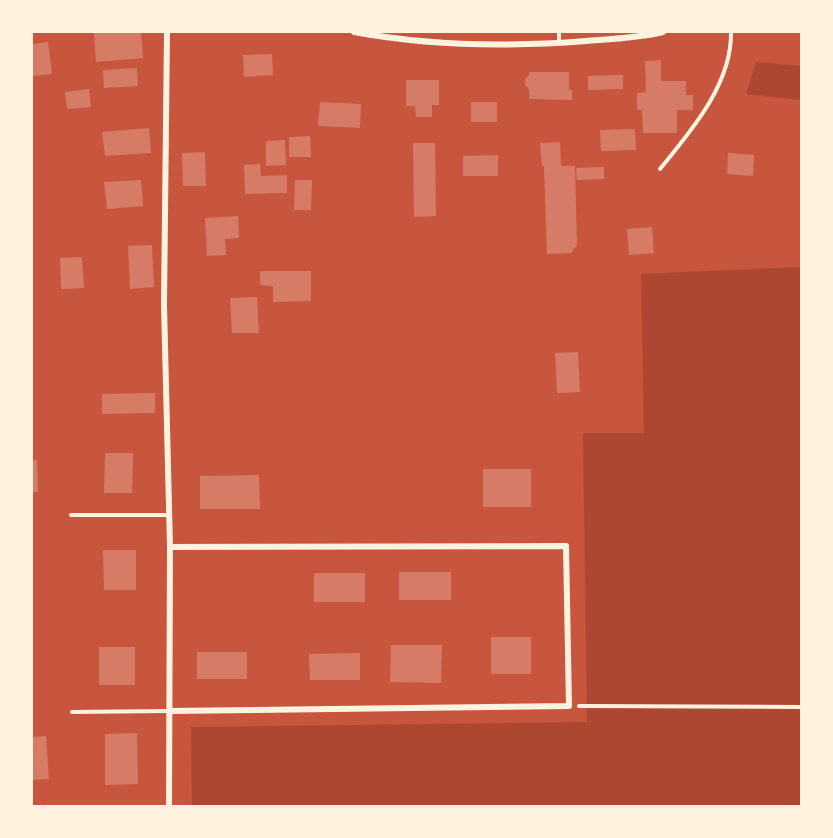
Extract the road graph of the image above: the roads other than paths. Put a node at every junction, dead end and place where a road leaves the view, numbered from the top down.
1 (167, 32) edge
2 (354, 32) edge
3 (559, 32) edge
4 (663, 32) edge
5 (731, 32) edge
6 (560, 43) junction
7 (660, 169) dead end
8 (169, 515) junction
9 (71, 516) dead end
10 (170, 547) junction
11 (170, 711) junction
12 (72, 712) dead end
13 (169, 807) edge

1 - 8 street
2 - 6 street
3 - 6 lane
4 - 6 street
5 - 7 lane
8 - 9 lane
8 - 10 street
10 - 11 street
10 - 11 street
11 - 12 lane
11 - 13 street

